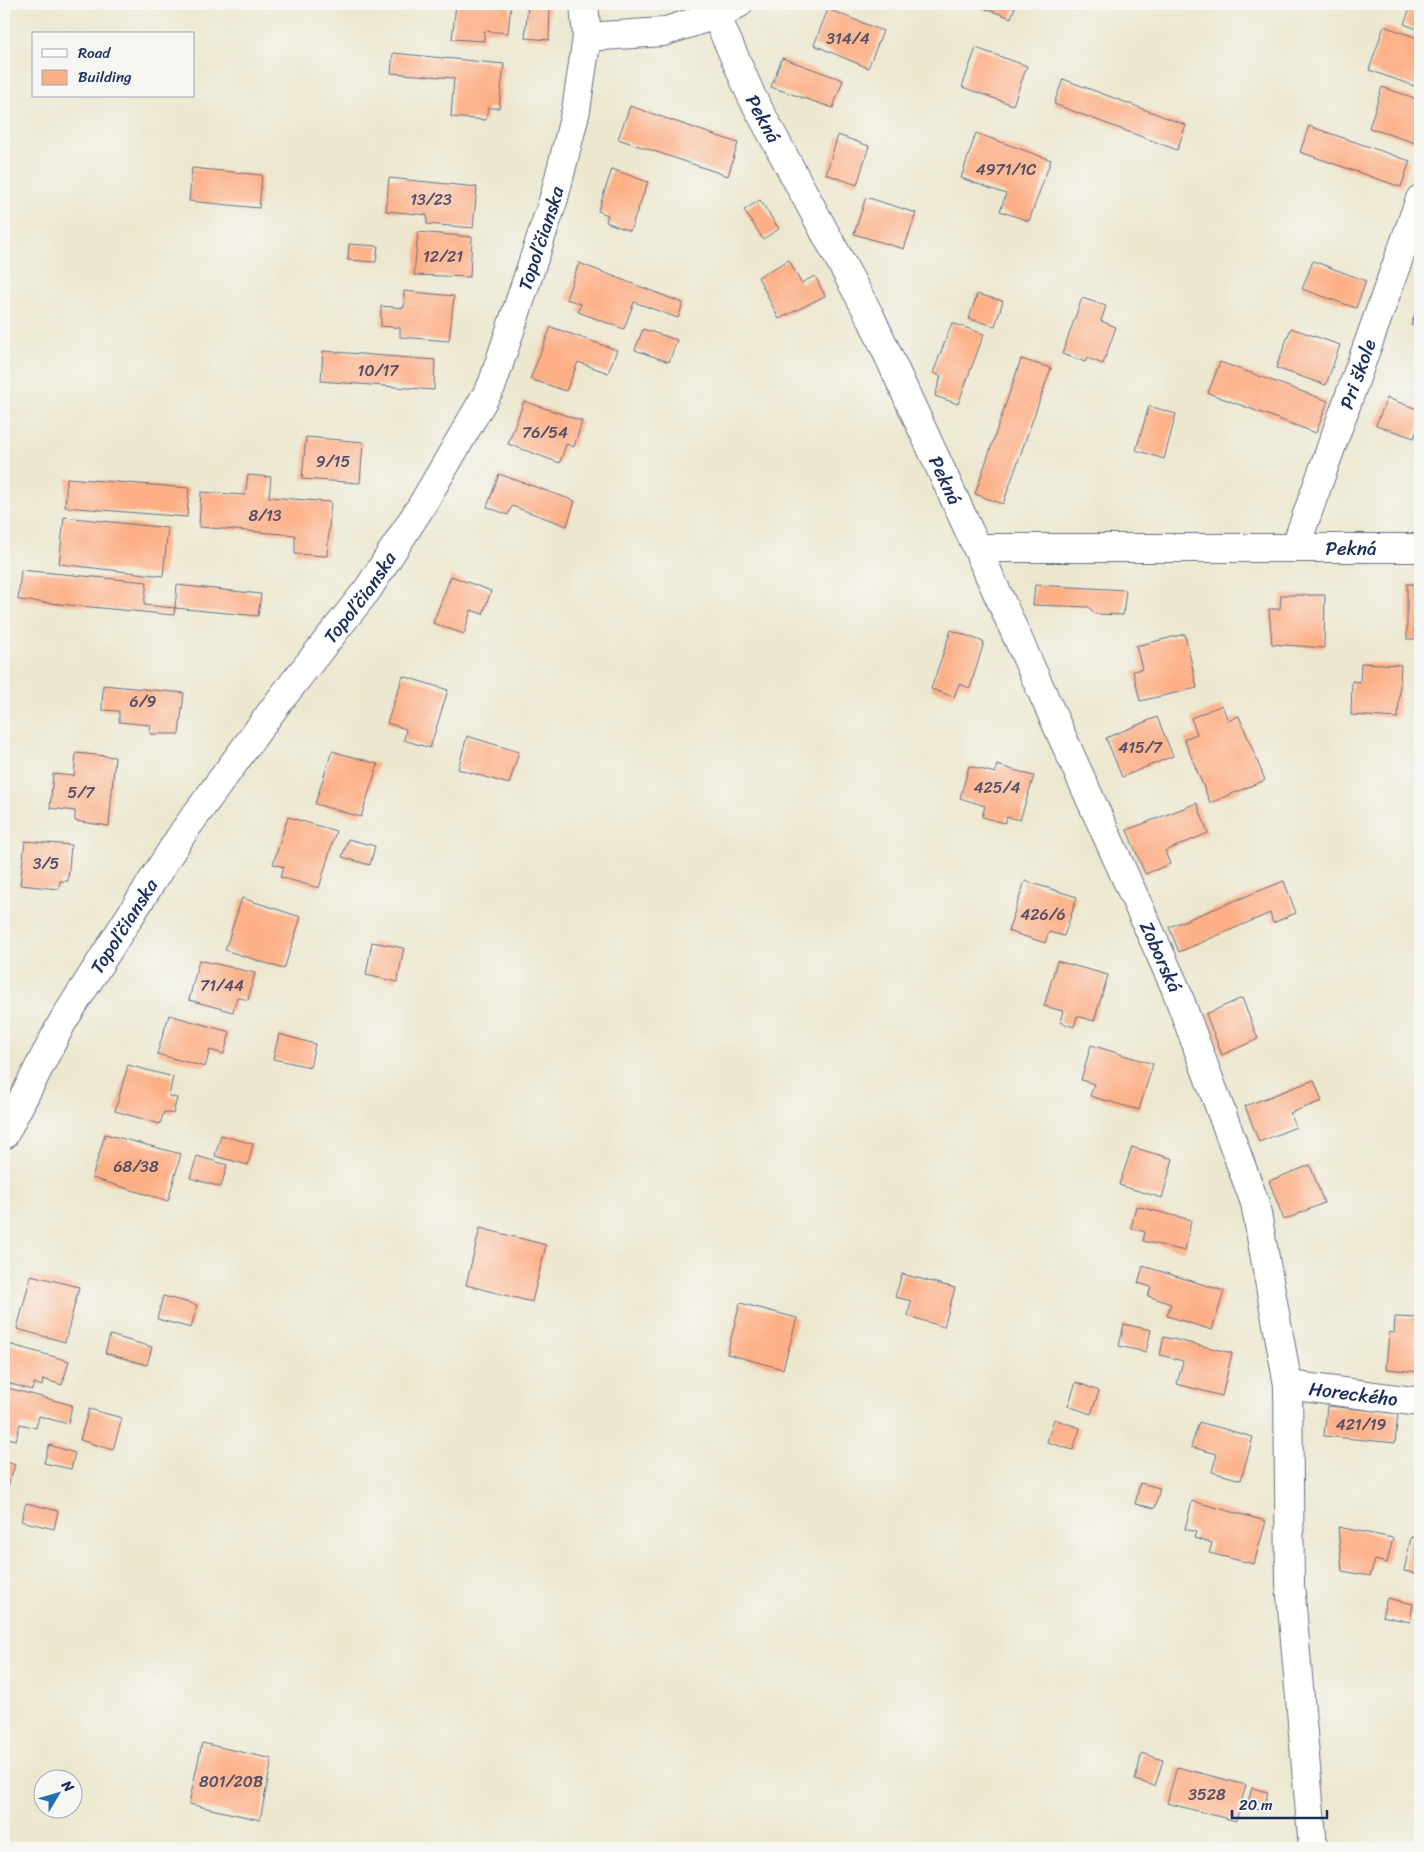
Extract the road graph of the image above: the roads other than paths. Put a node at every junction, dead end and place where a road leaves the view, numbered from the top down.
1 (584, 4) edge
2 (727, 9) edge
3 (587, 37) junction
4 (1420, 199) edge
5 (976, 548) junction
6 (1296, 548) junction
7 (1420, 548) edge
8 (4, 1134) edge
9 (1288, 1385) junction
10 (1420, 1402) edge
11 (1313, 1848) edge

1 - 3 street, Topoľčianska
2 - 3 street
2 - 5 street, Pekná
3 - 8 street, Topoľčianska
4 - 6 street, Pri škole
5 - 6 street, Pekná
5 - 9 street, Zoborská
6 - 7 street, Pekná
9 - 10 street, Horeckého
9 - 11 street, Zoborská

